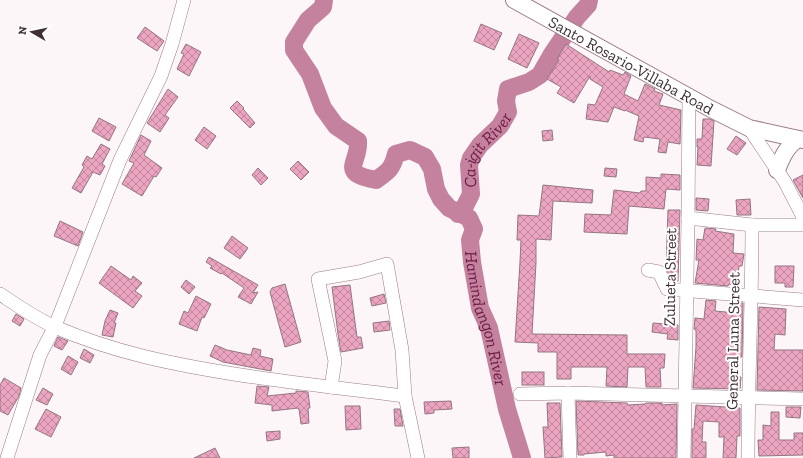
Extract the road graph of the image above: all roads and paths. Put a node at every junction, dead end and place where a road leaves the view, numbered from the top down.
1 (184, 0) edge
2 (515, 0) edge
3 (689, 97) junction
4 (749, 128) junction
5 (801, 139) edge
6 (777, 170) junction
7 (803, 217) edge
8 (688, 218) junction
9 (752, 225) junction
10 (803, 225) edge
11 (648, 270) dead end
12 (687, 291) junction
13 (0, 294) edge
14 (752, 296) junction
15 (803, 300) edge
16 (55, 326) junction
17 (331, 387) junction
18 (568, 393) junction
19 (520, 394) dead end
20 (405, 396) junction
21 (686, 396) junction
22 (748, 398) junction
23 (803, 399) edge
24 (7, 458) edge
25 (418, 458) edge
26 (570, 458) edge
27 (684, 458) edge
28 (748, 458) edge

1 - 16 street
2 - 3 main road, Santo Rosario-Villaba Road
3 - 4 main road, Santo Rosario-Villaba Road
3 - 8 street, Zulueta Street
4 - 5 main road, Santo Rosario-Villaba Road
4 - 6 street
5 - 6 main road
6 - 7 street
8 - 9 street
8 - 12 street, Zulueta Street
9 - 10 street
9 - 14 street, General Luna Street
11 - 12 street
12 - 14 street
12 - 21 street, Zulueta Street
13 - 16 street
14 - 15 street
14 - 22 street, General Luna Street
16 - 17 street
16 - 24 street
17 - 20 street
17 - 20 street
18 - 19 street
18 - 21 street
18 - 26 street
20 - 25 street
21 - 22 street
21 - 27 street, Zulueta Street
22 - 23 street
22 - 28 street, General Luna Street

